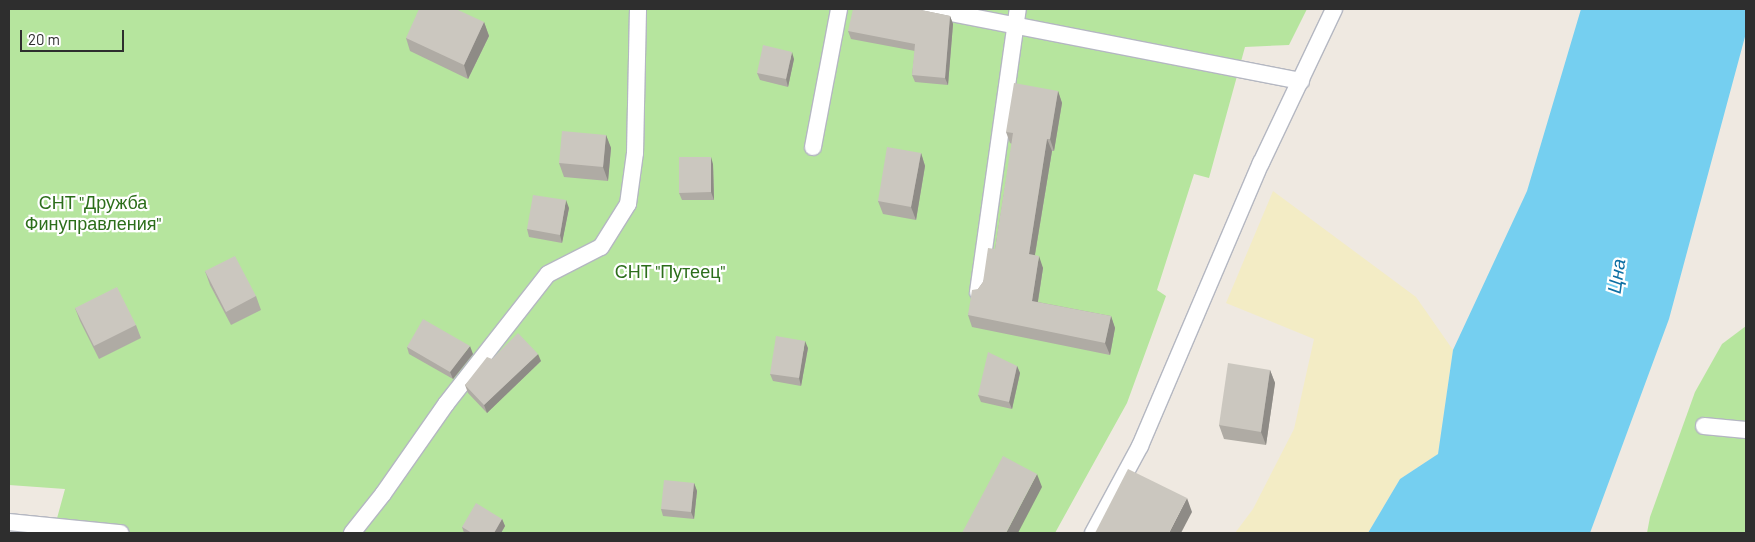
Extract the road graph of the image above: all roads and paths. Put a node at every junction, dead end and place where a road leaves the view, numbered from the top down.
1 (638, 9) edge
2 (839, 9) edge
3 (930, 9) edge
4 (1018, 9) edge
5 (1334, 9) edge
6 (1014, 26) junction
7 (1301, 81) junction
8 (813, 147) dead end
9 (978, 292) edge
10 (1704, 426) dead end
11 (1746, 430) edge
12 (9, 522) edge
13 (120, 533) edge
14 (352, 533) edge
15 (1093, 533) edge

1 - 14 lane
2 - 8 lane
3 - 6 lane
4 - 6 lane
5 - 7 lane
6 - 7 lane
6 - 9 lane
7 - 15 lane
10 - 11 lane
12 - 13 lane

